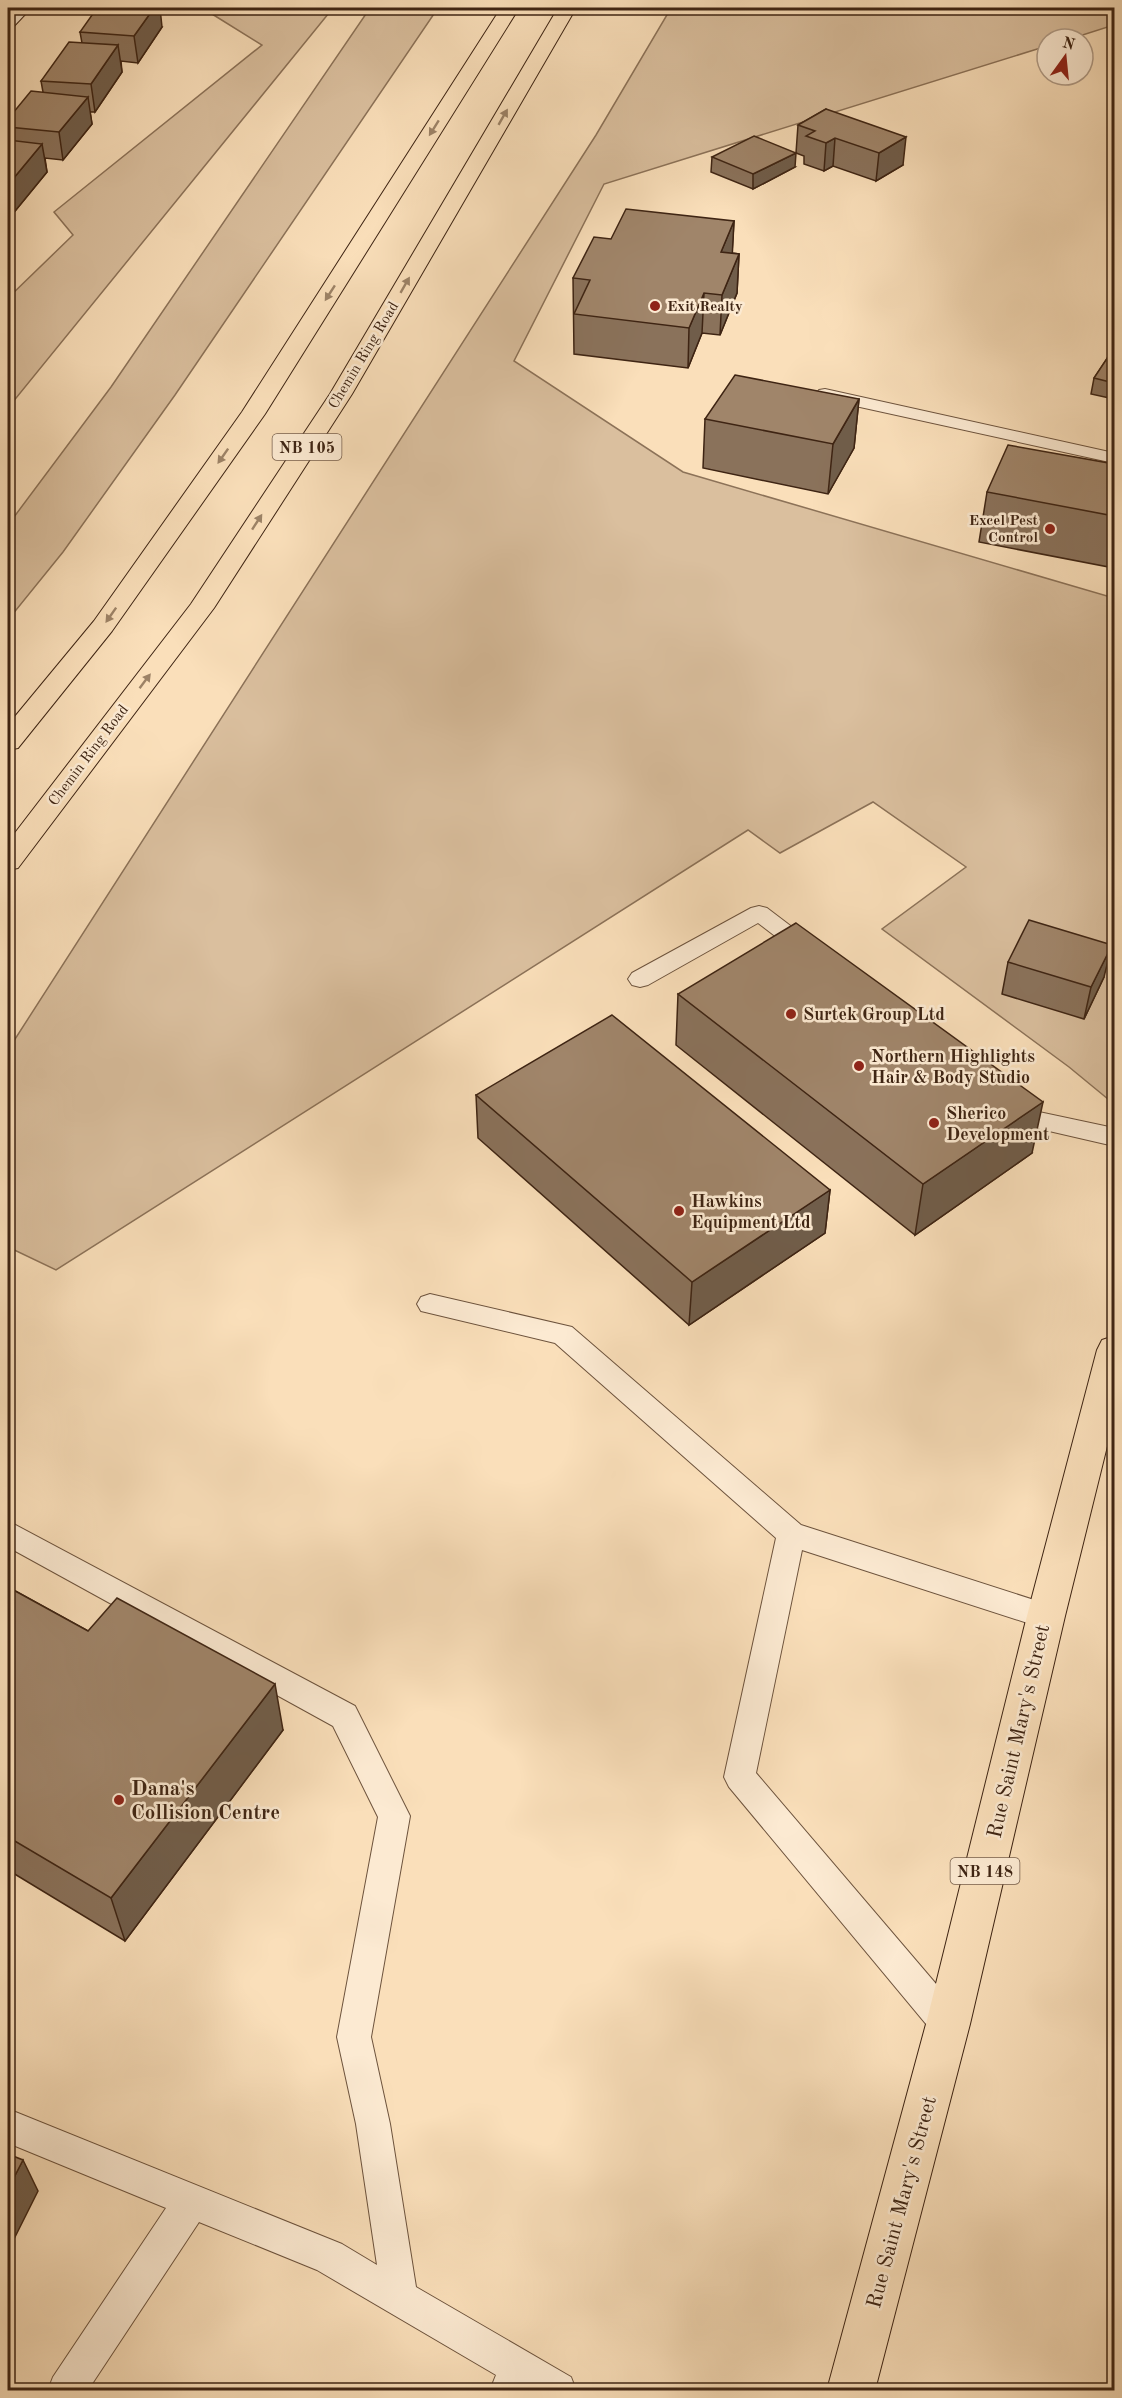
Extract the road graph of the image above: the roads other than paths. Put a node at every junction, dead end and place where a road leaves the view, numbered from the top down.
1 (22, 8) edge
2 (510, 8) edge
3 (567, 8) edge
4 (8, 22) edge
5 (810, 391) edge
6 (1114, 458) edge
7 (8, 742) edge
8 (8, 861) edge
9 (825, 963) edge
10 (640, 979) dead end
11 (995, 1090) edge
12 (1114, 1137) edge
13 (430, 1304) dead end
14 (1114, 1350) edge
15 (8, 1533) edge
16 (791, 1534) junction
17 (1046, 1616) junction
18 (948, 2024) junction
19 (8, 2126) edge
20 (192, 2200) junction
21 (400, 2299) junction
22 (514, 2379) edge
23 (66, 2391) edge
24 (558, 2391) edge
25 (851, 2391) edge

1 - 4 street
2 -> 7 main road
8 -> 3 main road, Chemin Ring Road / NB 105
5 - 6 lane
9 - 10 lane
11 - 12 lane
13 - 16 lane
14 - 17 main road, Rue Saint Mary's Street / NB 148
15 - 21 lane
16 - 17 lane
16 - 18 lane
17 - 18 main road, Rue Saint Mary's Street / NB 148
18 - 25 main road, Rue Saint Mary's Street / NB 148
19 - 20 lane
20 - 21 lane
20 - 23 lane
21 - 22 lane
22 - 24 lane

